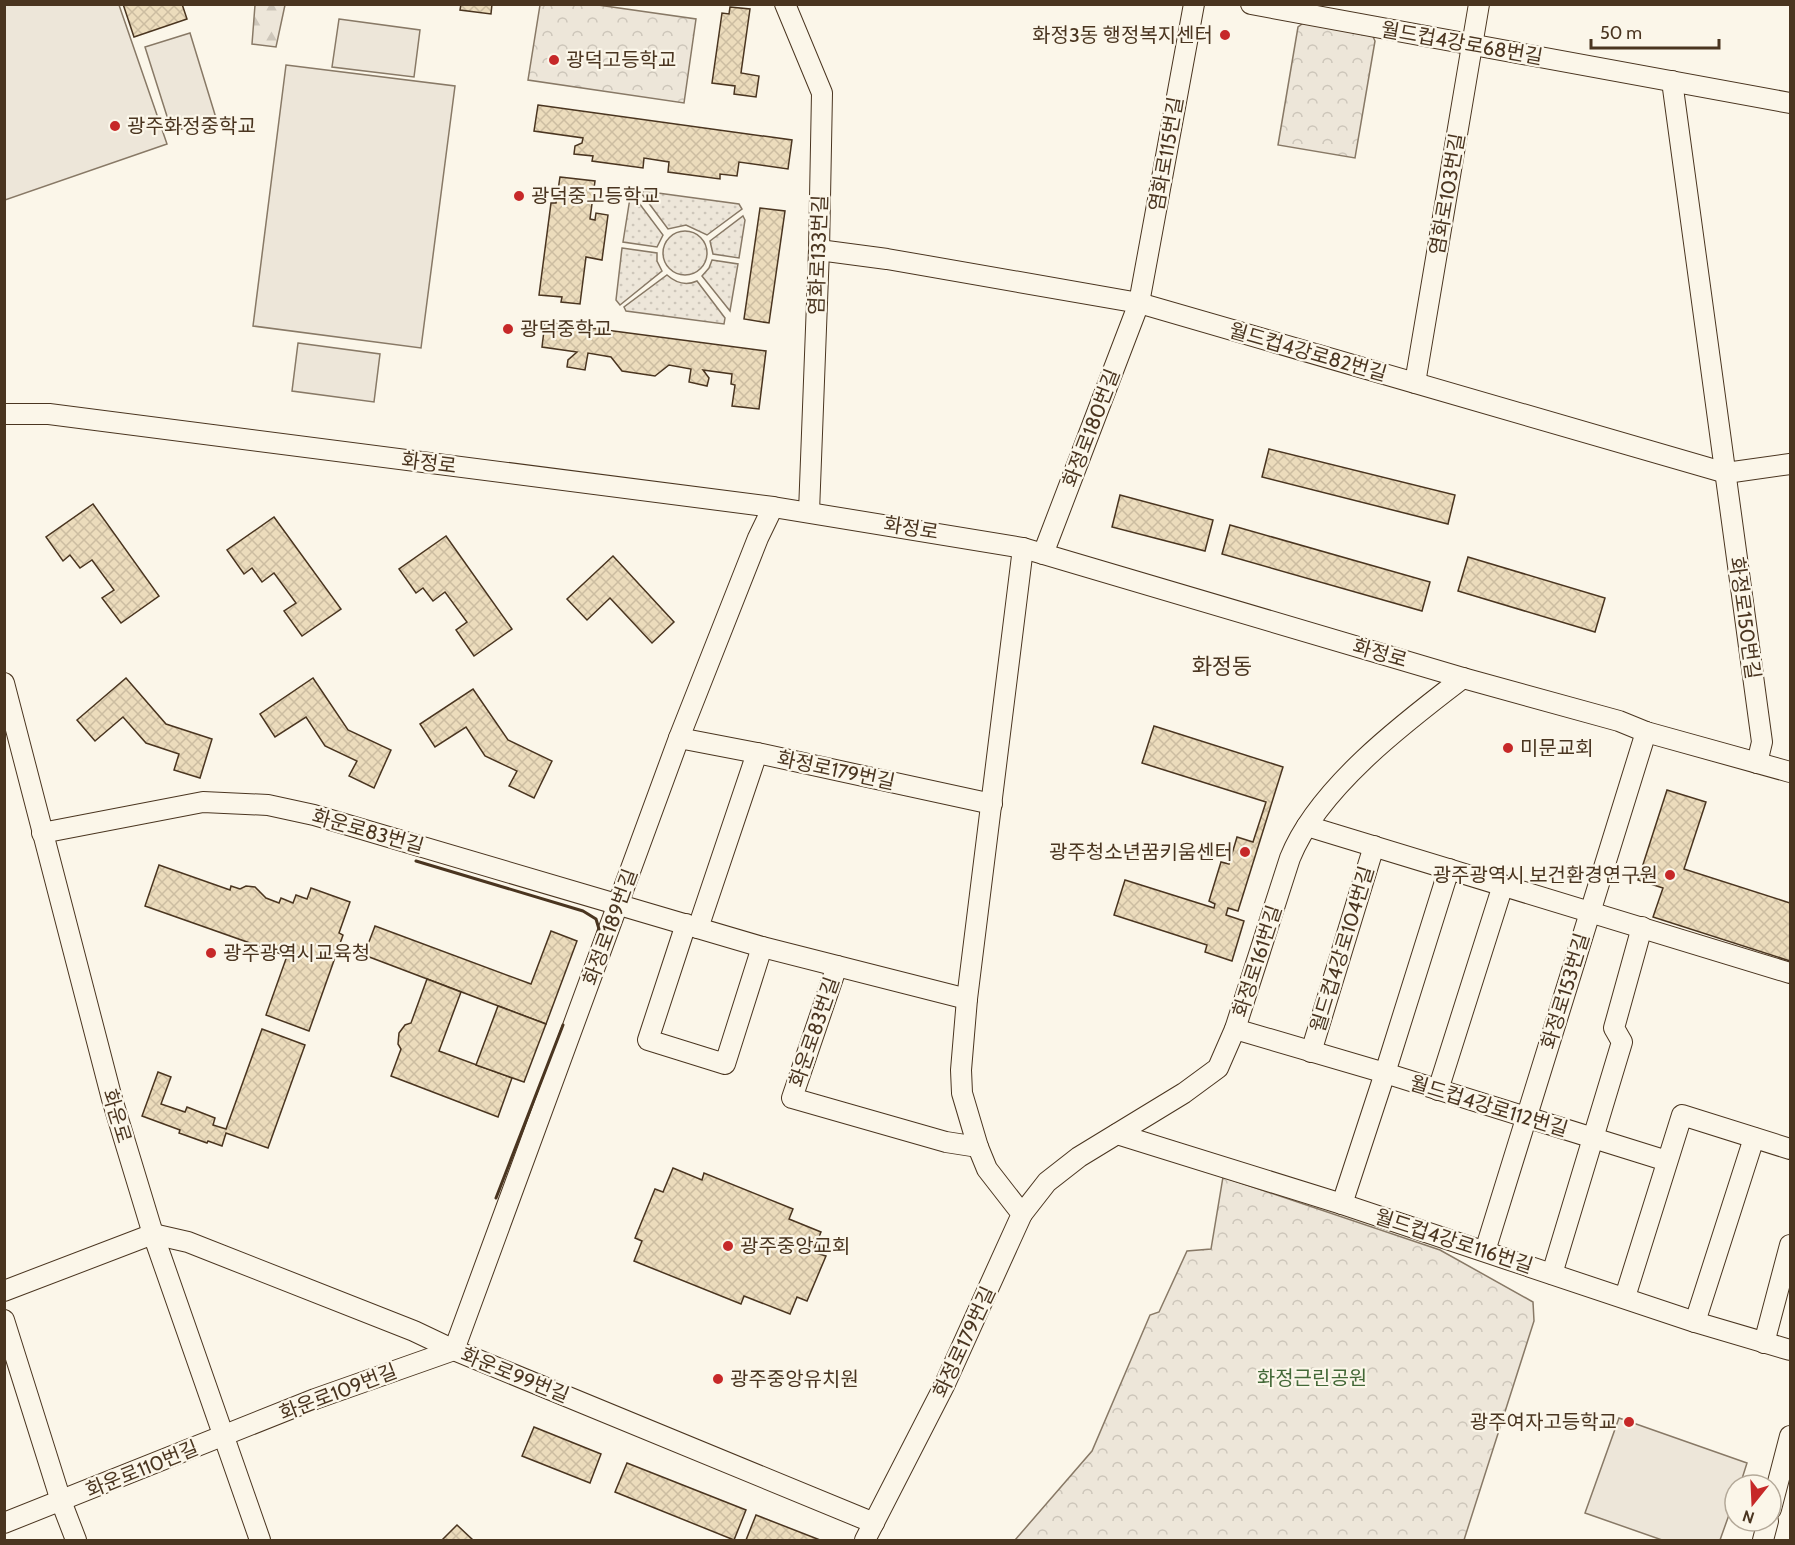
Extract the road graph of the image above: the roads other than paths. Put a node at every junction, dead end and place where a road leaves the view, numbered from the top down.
1 (784, 4) edge
2 (1194, 4) edge
3 (1251, 4) edge
4 (1479, 4) edge
5 (1472, 45) junction
6 (1672, 81) junction
7 (1791, 103) edge
8 (819, 250) junction
9 (1139, 303) junction
10 (1415, 383) junction
11 (4, 414) edge
12 (49, 414) junction
13 (4, 428) edge
14 (1791, 464) edge
15 (1726, 473) junction
16 (773, 507) junction
17 (810, 512) junction
18 (1023, 548) junction
19 (1043, 554) junction
20 (1462, 678) junction
21 (4, 683) edge
22 (1646, 732) junction
23 (679, 738) junction
24 (757, 753) junction
25 (1757, 763) junction
26 (1791, 772) edge
27 (992, 804) junction
28 (1307, 826) junction
29 (42, 833) junction
30 (1374, 846) junction
31 (1449, 869) junction
32 (1503, 885) junction
33 (618, 904) junction
34 (1590, 912) junction
35 (692, 926) junction
36 (1642, 927) junction
37 (762, 947) junction
38 (837, 966) junction
39 (1791, 973) edge
40 (967, 999) junction
41 (1235, 1029) junction
42 (1311, 1052) junction
43 (1385, 1073) junction
44 (1438, 1090) junction
45 (1526, 1117) junction
46 (1117, 1134) junction
47 (1592, 1138) junction
48 (1754, 1138) junction
49 (978, 1148) junction
50 (1791, 1149) edge
51 (1667, 1161) junction
52 (1342, 1204) junction
53 (1022, 1214) junction
54 (153, 1234) junction
55 (1791, 1245) edge
56 (1485, 1251) junction
57 (1552, 1274) junction
58 (4, 1291) edge
59 (1625, 1297) junction
60 (4, 1320) edge
61 (1695, 1322) junction
62 (1764, 1343) junction
63 (454, 1350) junction
64 (1791, 1350) edge
65 (1791, 1436) edge
66 (222, 1437) junction
67 (1781, 1473) edge
68 (62, 1501) junction
69 (4, 1523) edge
70 (870, 1532) edge
71 (76, 1540) edge
72 (260, 1540) edge

1 - 8 street, 염화로133번길
2 - 9 street, 염화로115번길
3 - 5 street, 월드컵4강로68번길
4 - 5 street, 염화로103번길
5 - 6 street, 월드컵4강로68번길
5 - 10 street, 염화로103번길
6 - 7 street, 월드컵4강로68번길
6 - 15 street
8 - 9 street, 월드컵4강로82번길
8 - 17 street, 염화로133번길
9 - 10 street, 월드컵4강로82번길
9 - 19 street, 화정로180번길
10 - 15 street, 월드컵4강로82번길
11 - 12 street, 화정로
12 - 13 street
12 - 16 street, 화정로
14 - 15 street, 월드컵4강로82번길
15 - 25 street, 화정로150번길
16 - 17 street, 화정로
16 - 23 street, 화정로189번길
17 - 18 street, 화정로
18 - 19 street, 화정로
18 - 27 street
19 - 20 street, 화정로
20 - 22 street, 화정로
20 - 28 street, 화정로161번길
21 - 29 street, 화운로
22 - 25 street, 화정로
22 - 34 street, 화정로153번길
23 - 24 street, 화정로179번길
23 - 33 street, 화정로189번길
24 - 27 street, 화정로179번길
24 - 35 street
25 - 26 street, 화정로
27 - 40 street
28 - 30 street, 월드컵4강로104번길
28 - 41 street, 화정로161번길
29 - 33 street, 화운로83번길
29 - 54 street, 화운로
30 - 31 street, 월드컵4강로104번길
30 - 42 street, 월드컵4강로104번길
31 - 32 street, 월드컵4강로104번길
31 - 43 street
32 - 34 street, 월드컵4강로104번길
32 - 44 street
33 - 35 street, 화운로83번길
33 - 63 street, 화정로189번길
34 - 36 street, 월드컵4강로104번길
34 - 45 street, 화정로153번길
35 - 37 street, 화운로83번길
35 - 37 street
36 - 39 street, 월드컵4강로104번길
36 - 47 street
37 - 38 street, 화운로83번길
38 - 40 street, 화운로83번길
38 - 49 street, 화운로83번길
40 - 49 street
41 - 42 street, 월드컵4강로112번길
41 - 46 street, 화정로161번길
42 - 43 street, 월드컵4강로112번길
43 - 44 street, 월드컵4강로112번길
43 - 52 street, 월드컵4강로112번길
44 - 45 street, 월드컵4강로112번길
45 - 47 street, 월드컵4강로112번길
45 - 56 street, 화정로153번길
46 - 52 street, 월드컵4강로116번길
46 - 53 street, 화정로161번길
47 - 51 street, 월드컵4강로112번길
47 - 57 street, 월드컵4강로112번길
48 - 50 street
48 - 51 street
48 - 61 street
49 - 53 street
51 - 59 street
52 - 56 street, 월드컵4강로116번길
53 - 70 street, 화정로179번길
54 - 58 street
54 - 63 street, 화운로99번길
54 - 66 street, 화운로
55 - 62 street
56 - 57 street, 월드컵4강로116번길
57 - 59 street, 월드컵4강로116번길
59 - 61 street, 월드컵4강로116번길
60 - 68 street
61 - 62 street, 월드컵4강로116번길
62 - 64 street, 월드컵4강로116번길
63 - 66 street, 화운로109번길
63 - 70 street, 화운로99번길
65 - 67 street
66 - 68 street, 화운로110번길
66 - 72 street, 화운로
68 - 69 street, 화운로110번길
68 - 71 street, 화운로110번길

